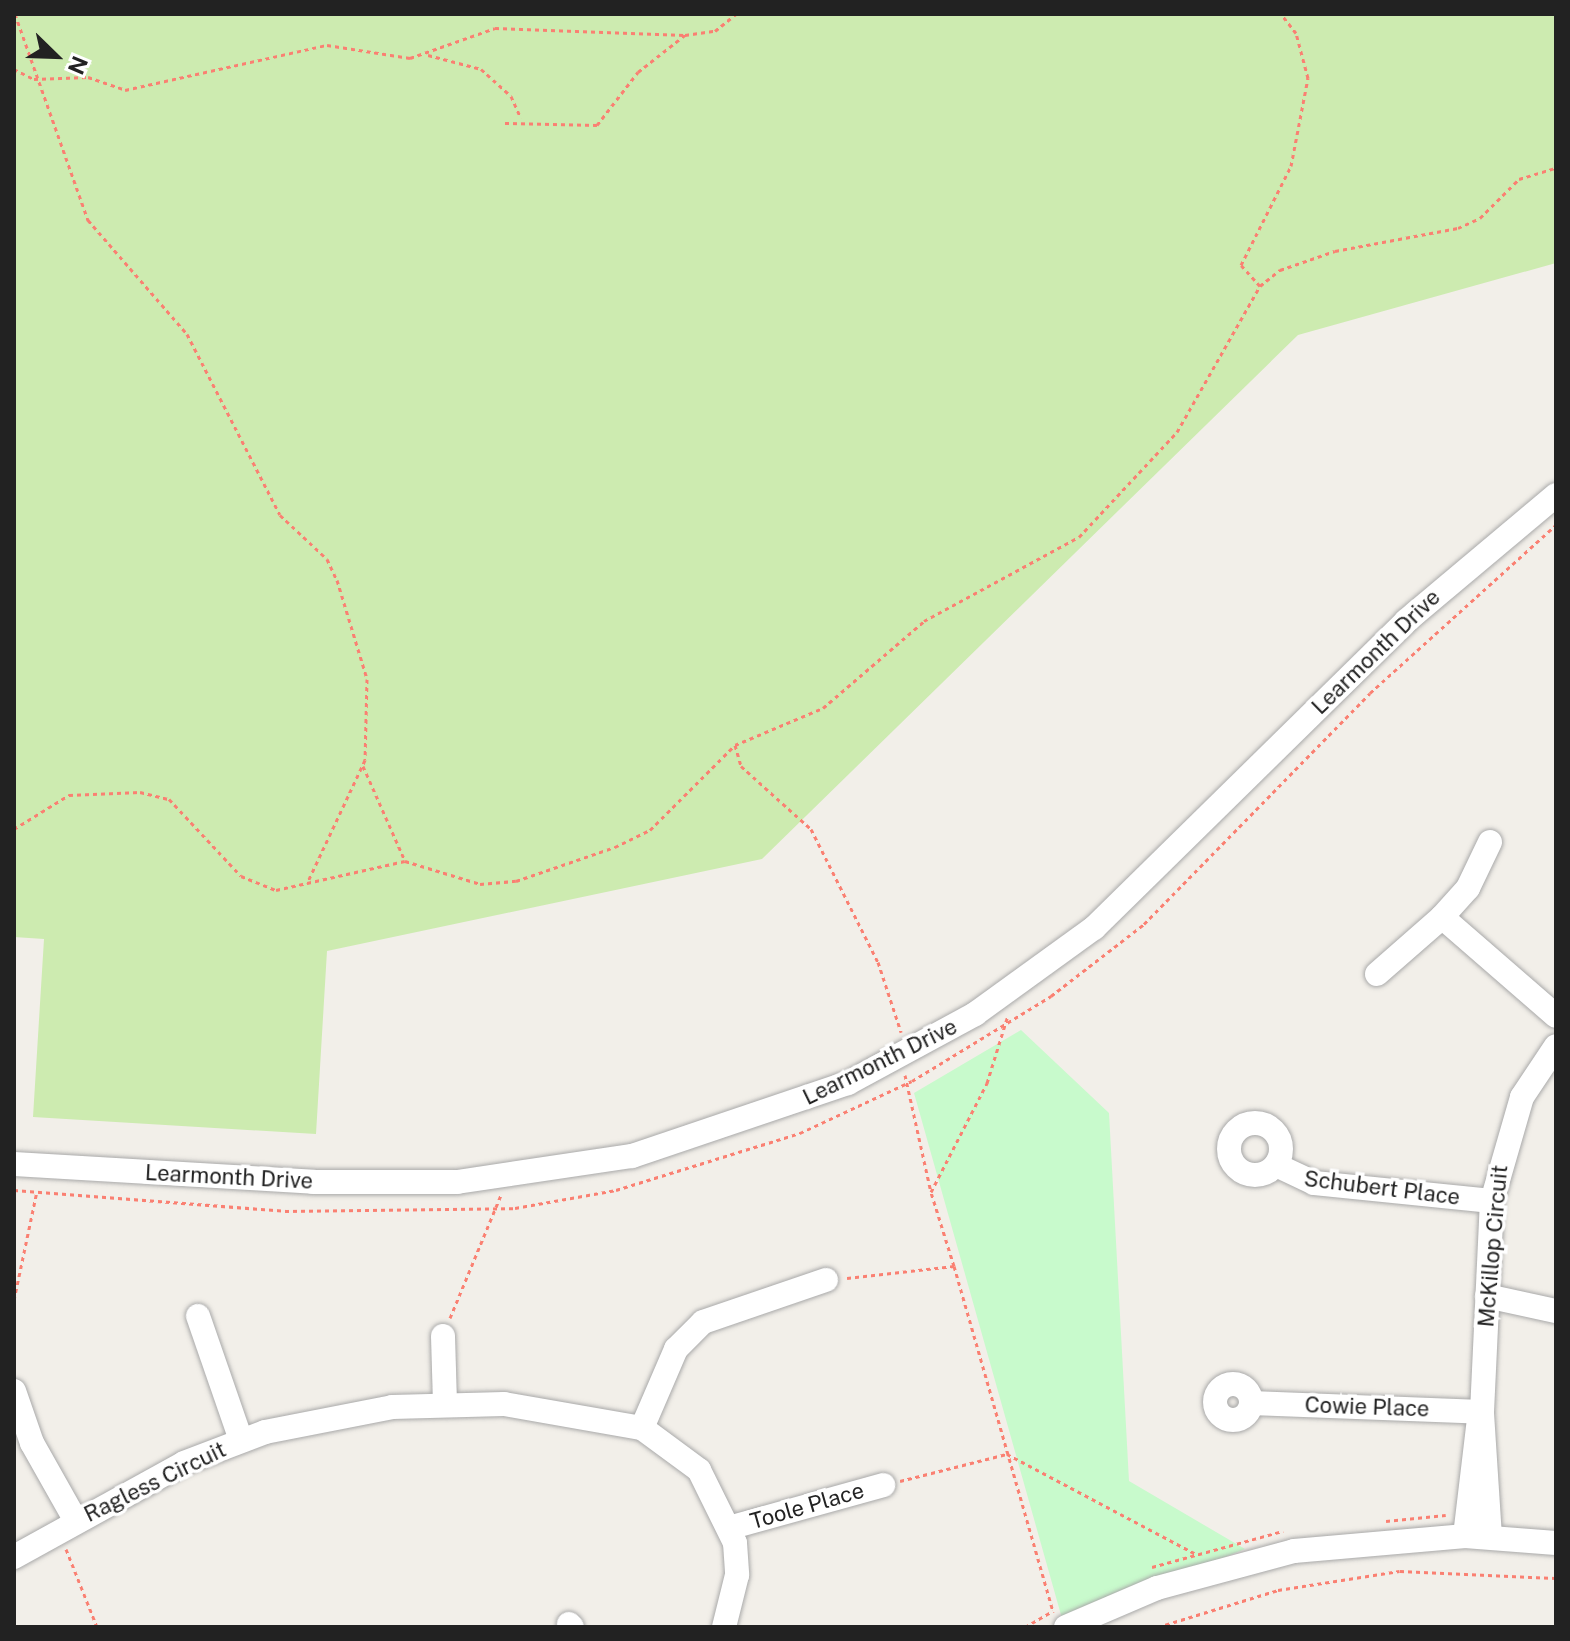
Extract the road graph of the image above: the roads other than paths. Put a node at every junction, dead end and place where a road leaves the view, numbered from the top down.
1 (1556, 495) edge
2 (1490, 842) dead end
3 (1442, 917) junction
4 (1377, 974) dead end
5 (1556, 1016) edge
6 (1556, 1046) edge
7 (14, 1164) edge
8 (1276, 1165) dead end
9 (1492, 1201) junction
10 (826, 1280) road end
11 (1487, 1296) junction
12 (1556, 1311) edge
13 (198, 1316) dead end
14 (443, 1336) road end
15 (14, 1391) edge
16 (445, 1403) junction
17 (1251, 1403) dead end
18 (1482, 1412) junction
19 (642, 1428) junction
20 (241, 1440) junction
21 (883, 1485) road end
22 (68, 1526) junction
23 (732, 1527) junction
24 (1465, 1536) junction
25 (1490, 1537) junction
26 (1556, 1543) edge
27 (14, 1557) edge
28 (1058, 1619) edge
29 (724, 1627) edge

1 - 7 street, Learmonth Drive
2 - 3 street
3 - 4 street
3 - 5 street
6 - 9 street, McKillop Circuit
8 - 9 street, Schubert Place
9 - 11 street, McKillop Circuit
10 - 19 street
11 - 12 street
11 - 18 street, McKillop Circuit
13 - 20 street
14 - 16 street
15 - 22 street
16 - 19 street, Ragless Circuit
16 - 20 street, Ragless Circuit
17 - 18 street, Cowie Place
18 - 24 street, McKillop Circuit
18 - 25 street, McKillop Circuit
19 - 23 street, Ragless Circuit
20 - 22 street, Ragless Circuit
21 - 23 street, Toole Place
22 - 27 street, Ragless Circuit
23 - 29 street, Ragless Circuit
24 - 25 street
24 - 28 street
25 - 26 street

